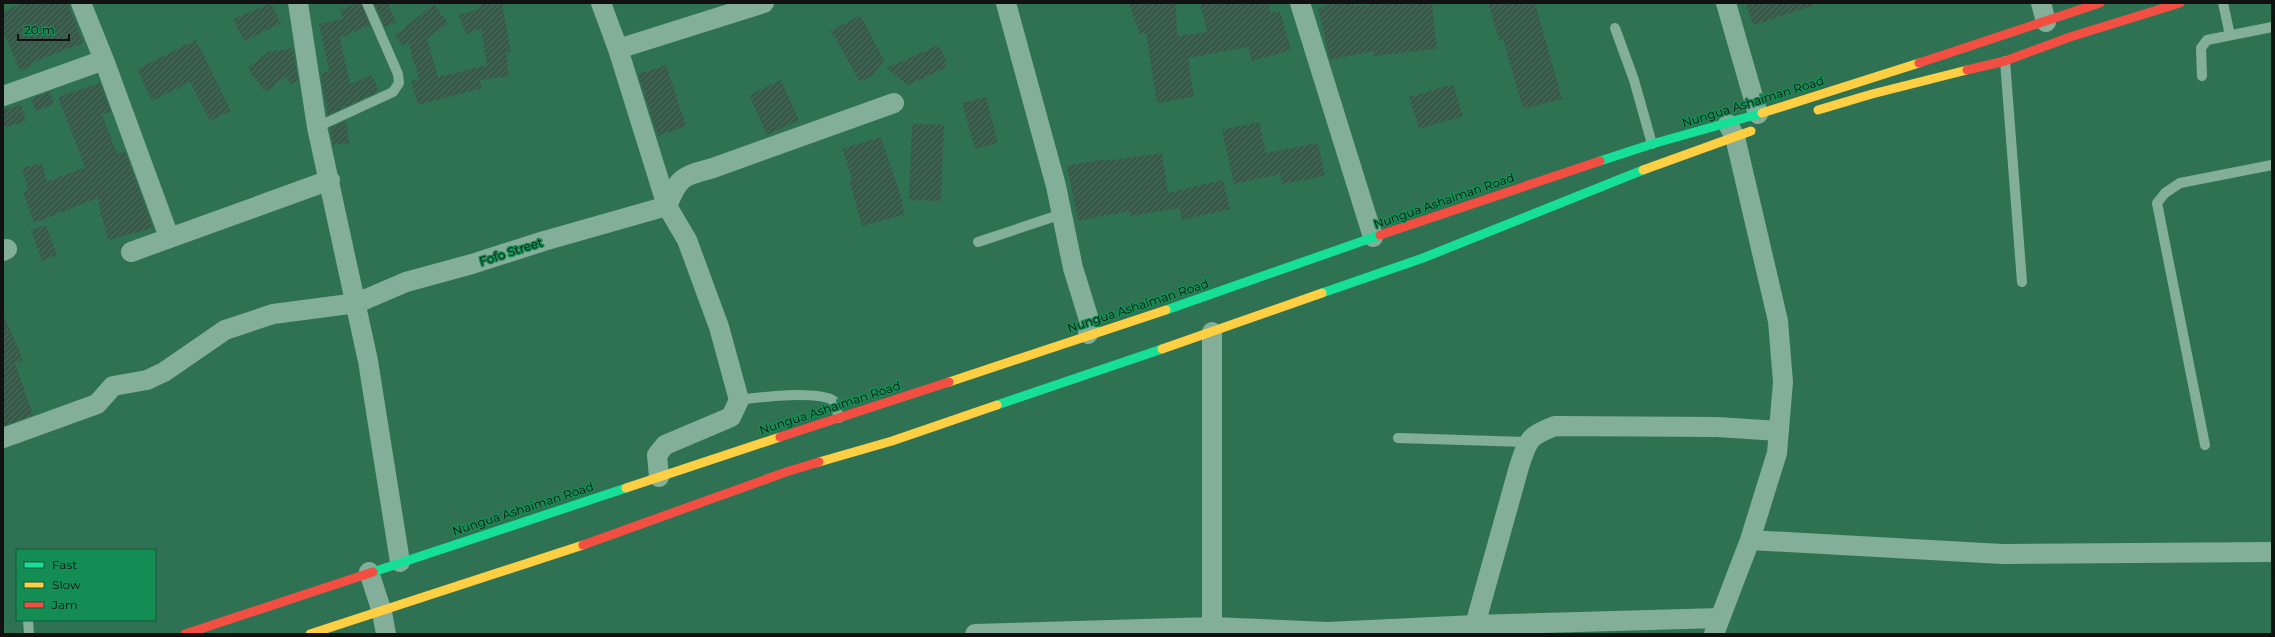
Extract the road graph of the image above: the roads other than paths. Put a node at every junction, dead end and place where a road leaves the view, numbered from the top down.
1 (80, 3) edge
2 (298, 3) edge
3 (367, 3) edge
4 (601, 3) edge
5 (764, 3) edge
6 (1006, 3) edge
7 (1300, 3) edge
8 (1726, 3) edge
9 (2041, 3) edge
10 (2100, 3) edge
11 (2180, 3) edge
12 (2223, 3) edge
13 (2046, 22) junction
14 (2272, 26) edge
15 (1615, 28) dead end
16 (2230, 35) junction
17 (618, 49) junction
18 (104, 60) junction
19 (2005, 61) junction
20 (2202, 76) dead end
21 (3, 96) edge
22 (894, 103) dead end
23 (1807, 114) dead end
24 (1761, 120) junction
25 (318, 128) junction
26 (1732, 130) junction
27 (1652, 144) junction
28 (2272, 165) edge
29 (330, 180) junction
30 (667, 206) junction
31 (1062, 214) junction
32 (169, 237) junction
33 (1373, 237) junction
34 (978, 242) dead end
35 (132, 252) dead end
36 (2022, 282) dead end
37 (357, 303) junction
38 (1212, 332) junction
39 (1088, 334) junction
40 (739, 400) junction
41 (839, 418) junction
42 (1779, 432) junction
43 (3, 438) edge
44 (1398, 438) dead end
45 (1528, 442) junction
46 (2205, 444) dead end
47 (658, 477) junction
48 (1750, 540) junction
49 (2272, 552) edge
50 (400, 562) junction
51 (369, 572) junction
52 (382, 612) junction
53 (28, 621) edge
54 (1476, 625) junction
55 (1717, 626) edge
56 (1212, 630) edge
57 (29, 634) edge
58 (184, 634) edge
59 (310, 634) edge
60 (386, 634) edge
61 (975, 634) edge

1 - 18 street
2 - 25 street
3 - 25 lane
4 - 17 street
5 - 17 street
6 - 31 street
7 - 33 street
8 - 24 street
9 - 13 street
10 - 13 main road, Nungua Ashaiman Road
11 - 19 main road
12 - 16 lane
13 - 24 main road, Nungua Ashaiman Road
14 - 16 lane
15 - 27 lane
16 - 20 lane
17 - 30 street
18 - 21 street
18 - 32 street
19 - 23 main road
19 - 36 lane
22 - 30 street
24 - 26 main road, Nungua Ashaiman Road
24 - 26 main road, Nungua Ashaiman Road
25 - 29 street
26 - 27 main road, Nungua Ashaiman Road
26 - 38 main road, Nungua Ashaiman Road
26 - 42 street
27 - 33 main road, Nungua Ashaiman Road
28 - 46 lane
29 - 32 street
29 - 37 street
30 - 37 street, Fofo Street
30 - 40 street
31 - 34 lane
31 - 39 street
32 - 35 street
33 - 39 main road, Nungua Ashaiman Road
37 - 43 street, Fofo Street
37 - 50 street
38 - 52 main road, Nungua Ashaiman Road
38 - 56 street
39 - 41 main road, Nungua Ashaiman Road
40 - 41 lane
40 - 47 street
41 - 47 main road, Nungua Ashaiman Road
42 - 45 street
42 - 48 street
44 - 45 lane
45 - 54 street
47 - 50 main road, Nungua Ashaiman Road
48 - 49 street
48 - 55 street
50 - 51 main road, Nungua Ashaiman Road
51 - 52 street
51 - 58 main road, Nungua Ashaiman Road
52 - 59 main road, Nungua Ashaiman Road
52 - 60 street
53 - 57 lane
54 - 55 street
54 - 56 street
56 - 61 street

